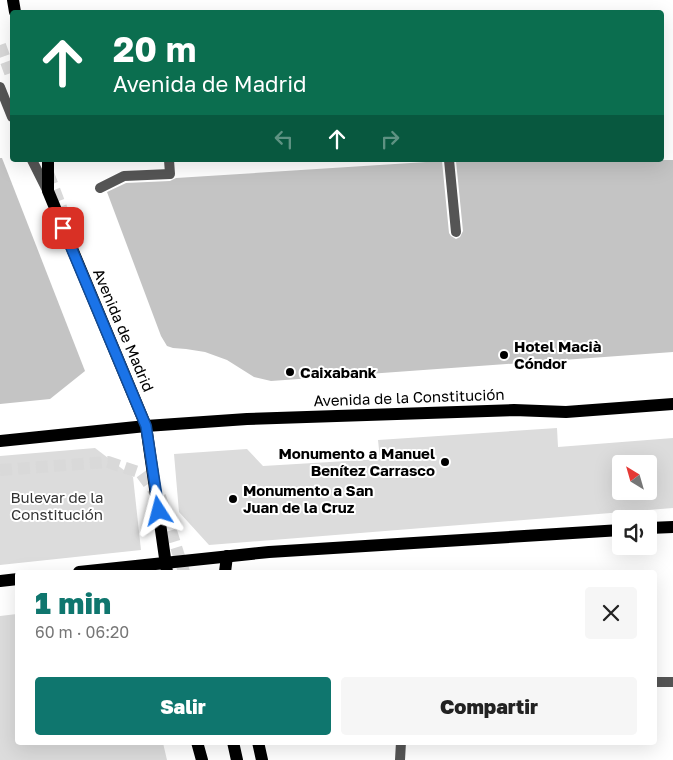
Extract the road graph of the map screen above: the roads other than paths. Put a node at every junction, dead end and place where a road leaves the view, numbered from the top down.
1 (0, 87) edge
2 (10, 112) edge
3 (33, 162) edge
4 (48, 162) edge
5 (169, 162) edge
6 (449, 162) edge
7 (100, 188) dead end
8 (48, 192) junction
9 (456, 232) dead end
10 (673, 404) edge
11 (146, 426) junction
12 (0, 441) edge
13 (673, 527) edge
14 (657, 528) edge
15 (612, 531) edge
16 (227, 556) junction
17 (169, 569) edge
18 (128, 570) edge
19 (225, 570) edge
20 (15, 579) edge
21 (0, 580) edge
22 (657, 682) edge
23 (673, 682) edge
24 (198, 745) edge
25 (234, 745) edge
26 (259, 745) edge
27 (402, 745) edge
28 (202, 760) edge
29 (237, 760) edge
30 (262, 760) edge
31 (400, 760) edge

1 - 2 street
3 - 8 street, Avenida de Madrid
4 - 8 main road, Avenida de Madrid
5 - 7 street
6 - 9 street
8 - 11 main road, Avenida de Madrid
10 - 11 main road, Avenida de la Constitución
11 - 12 main road, Avenida de la Constitución
11 - 17 main road
13 - 14 main road
15 - 16 main road
16 - 17 main road
16 - 19 main road
17 - 18 main road
20 - 21 main road
22 - 23 street
24 - 28 main road
25 - 29 main road
26 - 30 main road
27 - 31 street

